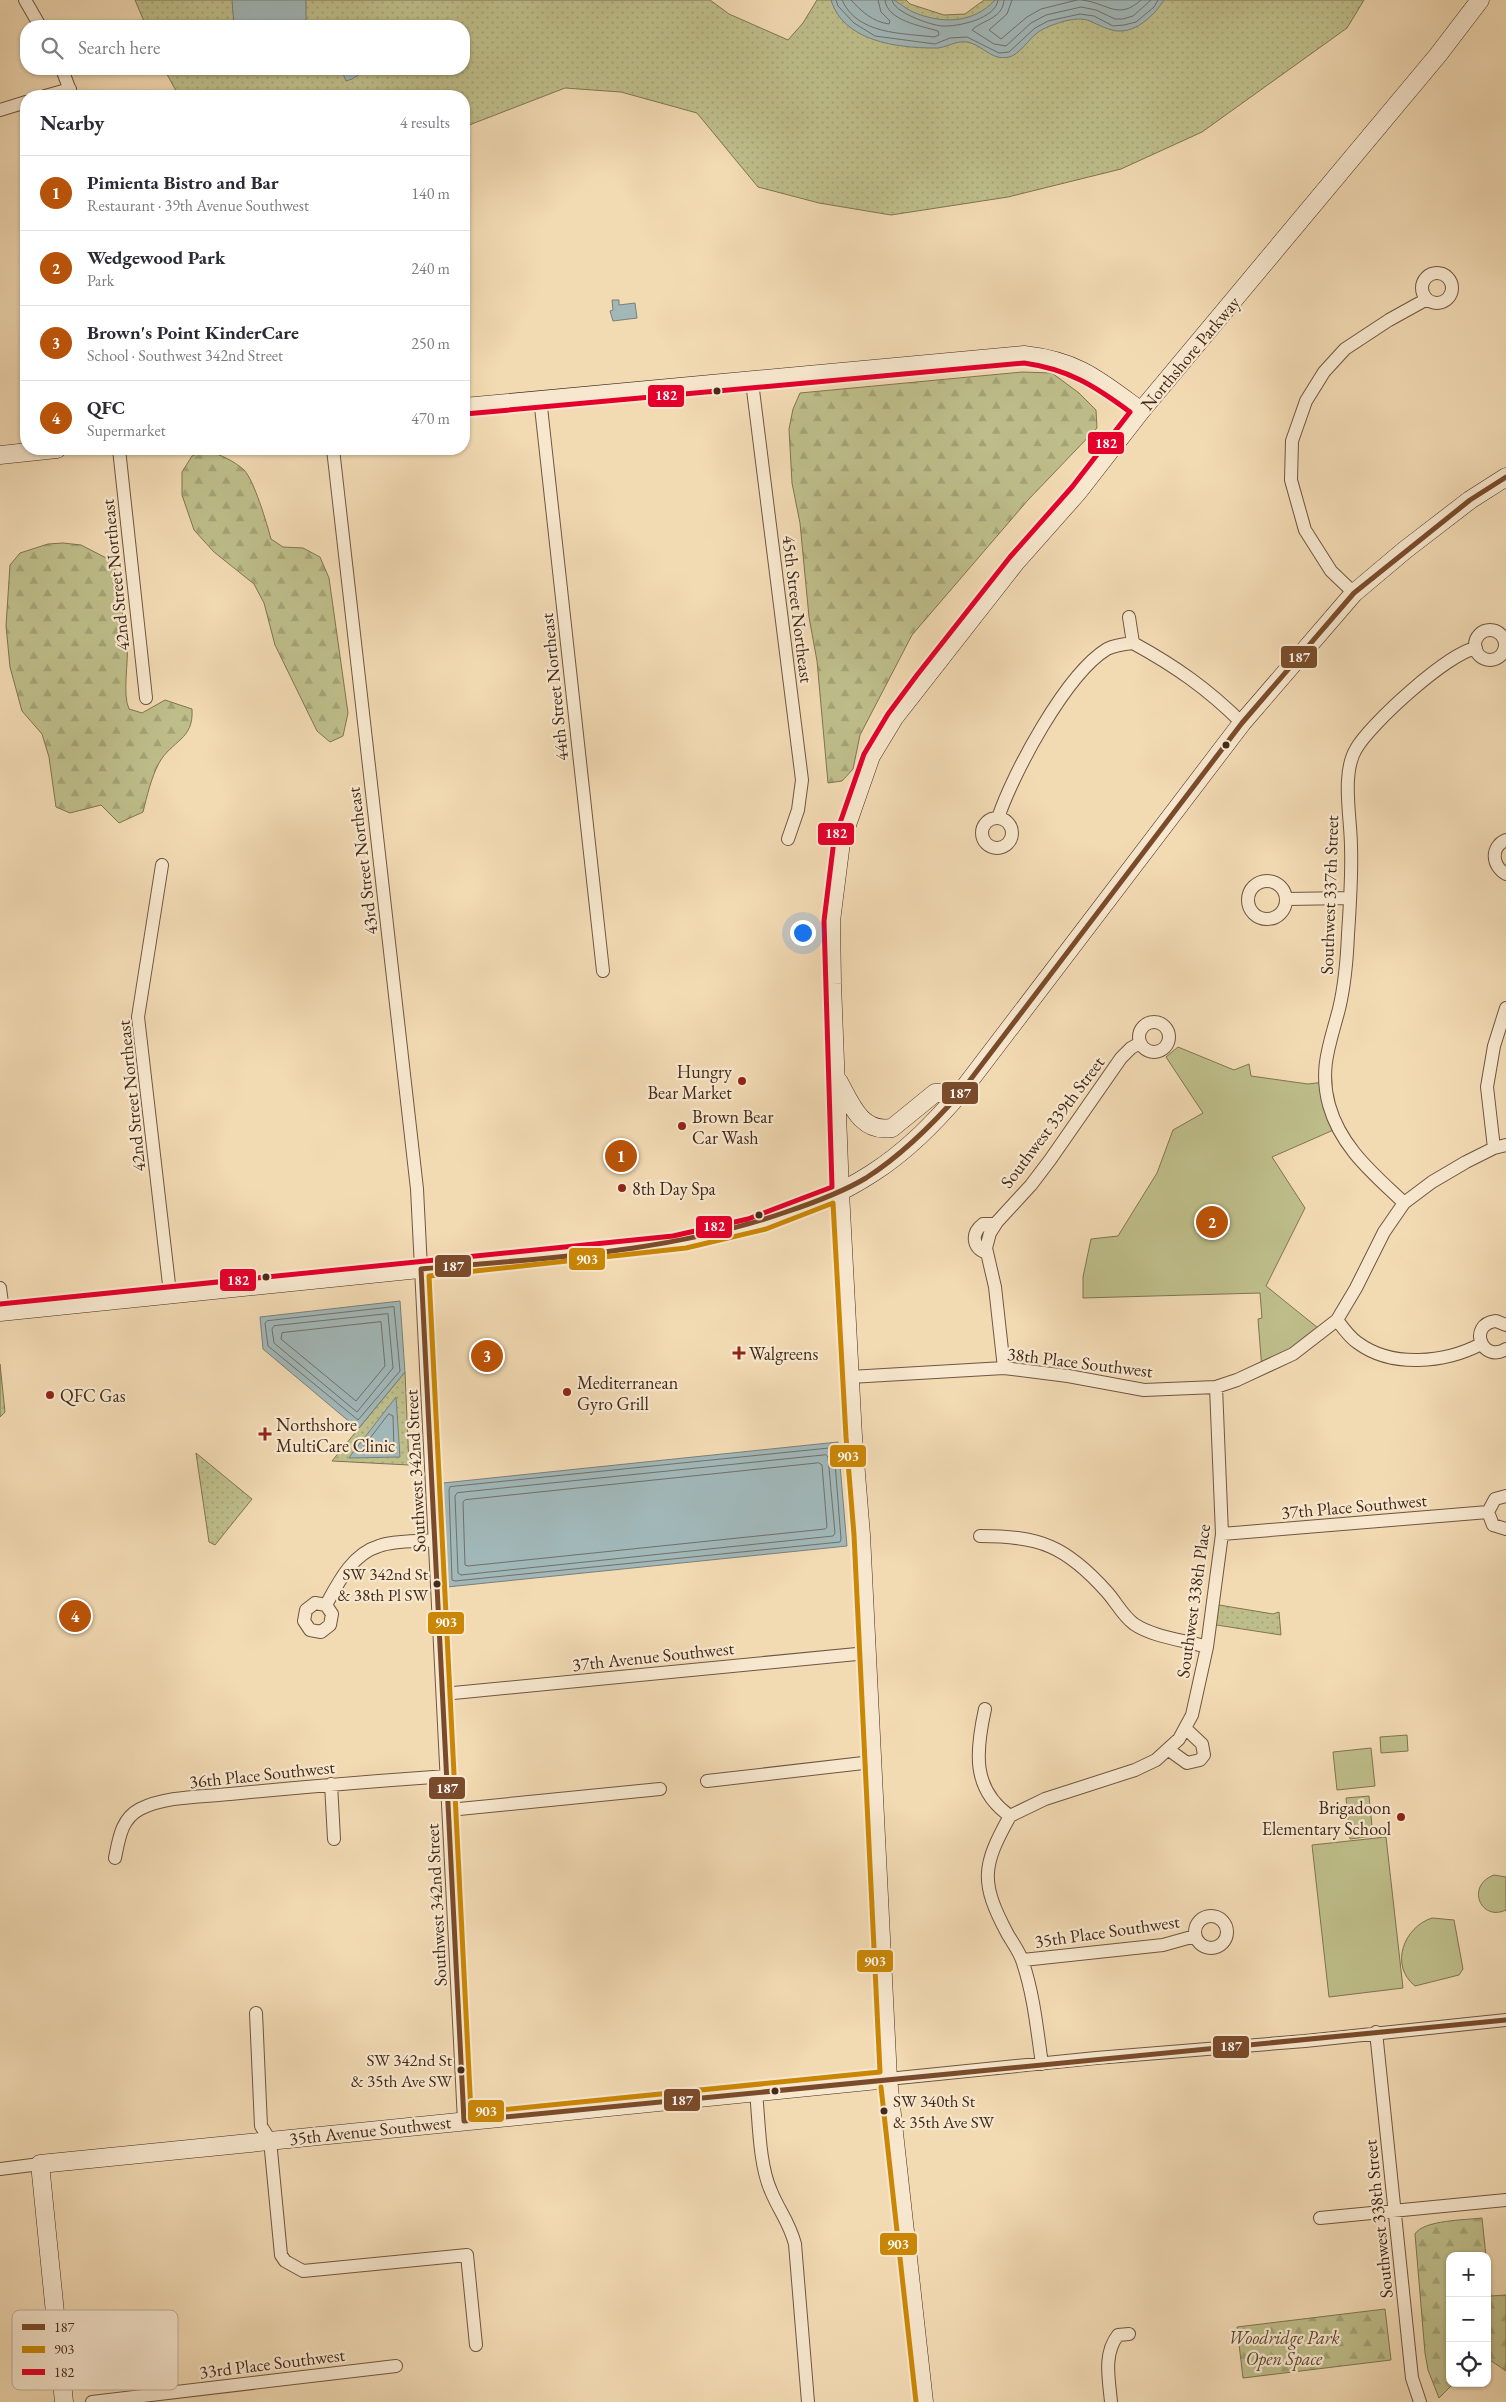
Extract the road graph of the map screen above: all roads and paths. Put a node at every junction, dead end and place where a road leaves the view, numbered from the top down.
1 (25, 0) edge
2 (1480, 0) edge
3 (37, 20) edge
4 (64, 75) edge
5 (70, 90) edge
6 (20, 104) edge
7 (0, 110) edge
8 (1427, 299) dead end
9 (752, 382) junction
10 (540, 398) junction
11 (470, 405) edge
12 (1141, 411) junction
13 (20, 453) edge
14 (0, 455) edge
15 (120, 455) edge
16 (334, 455) edge
17 (1506, 477) edge
18 (1354, 593) junction
19 (1129, 617) dead end
20 (1133, 643) junction
21 (1476, 648) dead end
22 (146, 698) dead end
23 (1242, 724) junction
24 (998, 818) dead end
25 (788, 839) dead end
26 (1506, 840) edge
27 (162, 865) dead end
28 (1506, 874) edge
29 (1350, 898) junction
30 (1286, 899) dead end
31 (604, 971) dead end
32 (1506, 1008) edge
33 (1140, 1043) dead end
34 (836, 1076) junction
35 (961, 1092) junction
36 (1500, 1147) edge
37 (840, 1192) junction
38 (1404, 1203) junction
39 (421, 1269) junction
40 (0, 1288) edge
41 (170, 1294) junction
42 (1, 1311) edge
43 (1337, 1320) junction
44 (1506, 1325) edge
45 (1481, 1344) junction
46 (1506, 1348) edge
47 (1004, 1368) junction
48 (850, 1377) junction
49 (1216, 1387) junction
50 (1506, 1496) edge
51 (1488, 1512) junction
52 (1506, 1529) edge
53 (1222, 1534) junction
54 (980, 1536) dead end
55 (436, 1540) junction
56 (326, 1605) dead end
57 (1206, 1647) junction
58 (867, 1653) junction
59 (443, 1694) junction
60 (985, 1709) dead end
61 (1182, 1734) junction
62 (1169, 1750) junction
63 (872, 1762) junction
64 (447, 1776) junction
65 (707, 1780) dead end
66 (331, 1784) junction
67 (660, 1789) dead end
68 (449, 1810) junction
69 (1010, 1816) junction
70 (334, 1839) dead end
71 (115, 1858) dead end
72 (1195, 1936) dead end
73 (1023, 1960) junction
74 (256, 2013) dead end
75 (1506, 2020) edge
76 (1376, 2032) junction
77 (1042, 2064) junction
78 (888, 2078) junction
79 (756, 2092) junction
80 (464, 2121) junction
81 (270, 2140) junction
82 (40, 2164) junction
83 (0, 2169) edge
84 (1506, 2200) edge
85 (1395, 2211) junction
86 (1320, 2218) dead end
87 (55, 2310) edge
88 (1129, 2334) dead end
89 (476, 2345) dead end
90 (396, 2366) dead end
91 (92, 2402) edge
92 (808, 2402) edge
93 (924, 2402) edge
94 (1111, 2402) edge
95 (1420, 2402) edge

1 - 3 street
2 - 12 street, Northshore Parkway
4 - 5 street
6 - 7 street
8 - 18 street
9 - 10 street
9 - 12 street
9 - 25 street, 45th Street Northeast
10 - 11 street
10 - 31 street, 44th Street Northeast
12 - 34 street, Northshore Parkway
13 - 14 street
15 - 22 street, 42nd Street Northeast
16 - 39 street, 43rd Street Northeast
17 - 18 street
18 - 23 street
19 - 20 street
20 - 23 street
20 - 24 street
21 - 29 street, Southwest 337th Street
23 - 35 street
26 - 28 street
27 - 41 street, 42nd Street Northeast
29 - 30 street
29 - 38 street, Southwest 337th Street
32 - 36 street
33 - 47 street, Southwest 339th Street
34 - 35 street
34 - 37 street, Northshore Parkway
35 - 37 street
36 - 38 street
37 - 39 street
37 - 48 street, Northshore Parkway
38 - 43 street
39 - 41 street
39 - 55 street, Southwest 342nd Street
40 - 42 street
41 - 42 street
43 - 45 street
43 - 49 street, 38th Place Southwest
44 - 45 street
45 - 46 street
47 - 48 street, 38th Place Southwest
47 - 49 street, 38th Place Southwest
48 - 58 street, Northshore Parkway
49 - 53 street, Southwest 338th Place
50 - 51 street
51 - 52 street
51 - 53 street, 37th Place Southwest
53 - 57 street, Southwest 338th Place
54 - 57 street
55 - 56 street
55 - 59 street, Southwest 342nd Street
57 - 61 street, Southwest 338th Place
58 - 59 street, 37th Avenue Southwest
58 - 63 street, Northshore Parkway
59 - 64 street, Southwest 342nd Street
60 - 69 street
61 - 62 street
61 - 62 street
62 - 69 street
63 - 65 street
63 - 78 street, Northshore Parkway
64 - 66 street, 36th Place Southwest
64 - 68 street, Southwest 342nd Street
66 - 70 street
66 - 71 street, 36th Place Southwest
67 - 68 street
68 - 80 street, Southwest 342nd Street
69 - 73 street
72 - 73 street, 35th Place Southwest
73 - 77 street
74 - 81 street
75 - 76 street, 35th Avenue Southwest
76 - 77 street, 35th Avenue Southwest
76 - 85 street, Southwest 338th Street
77 - 78 street, 35th Avenue Southwest
78 - 79 street, 35th Avenue Southwest
78 - 93 street, Northshore Parkway
79 - 80 street, 35th Avenue Southwest
79 - 92 street
80 - 81 street, 35th Avenue Southwest
81 - 82 street, 35th Avenue Southwest
81 - 89 street
82 - 83 street
82 - 87 street
84 - 85 street
85 - 86 street
85 - 95 street, Southwest 338th Street
88 - 94 street
90 - 91 street, 33rd Place Southwest

